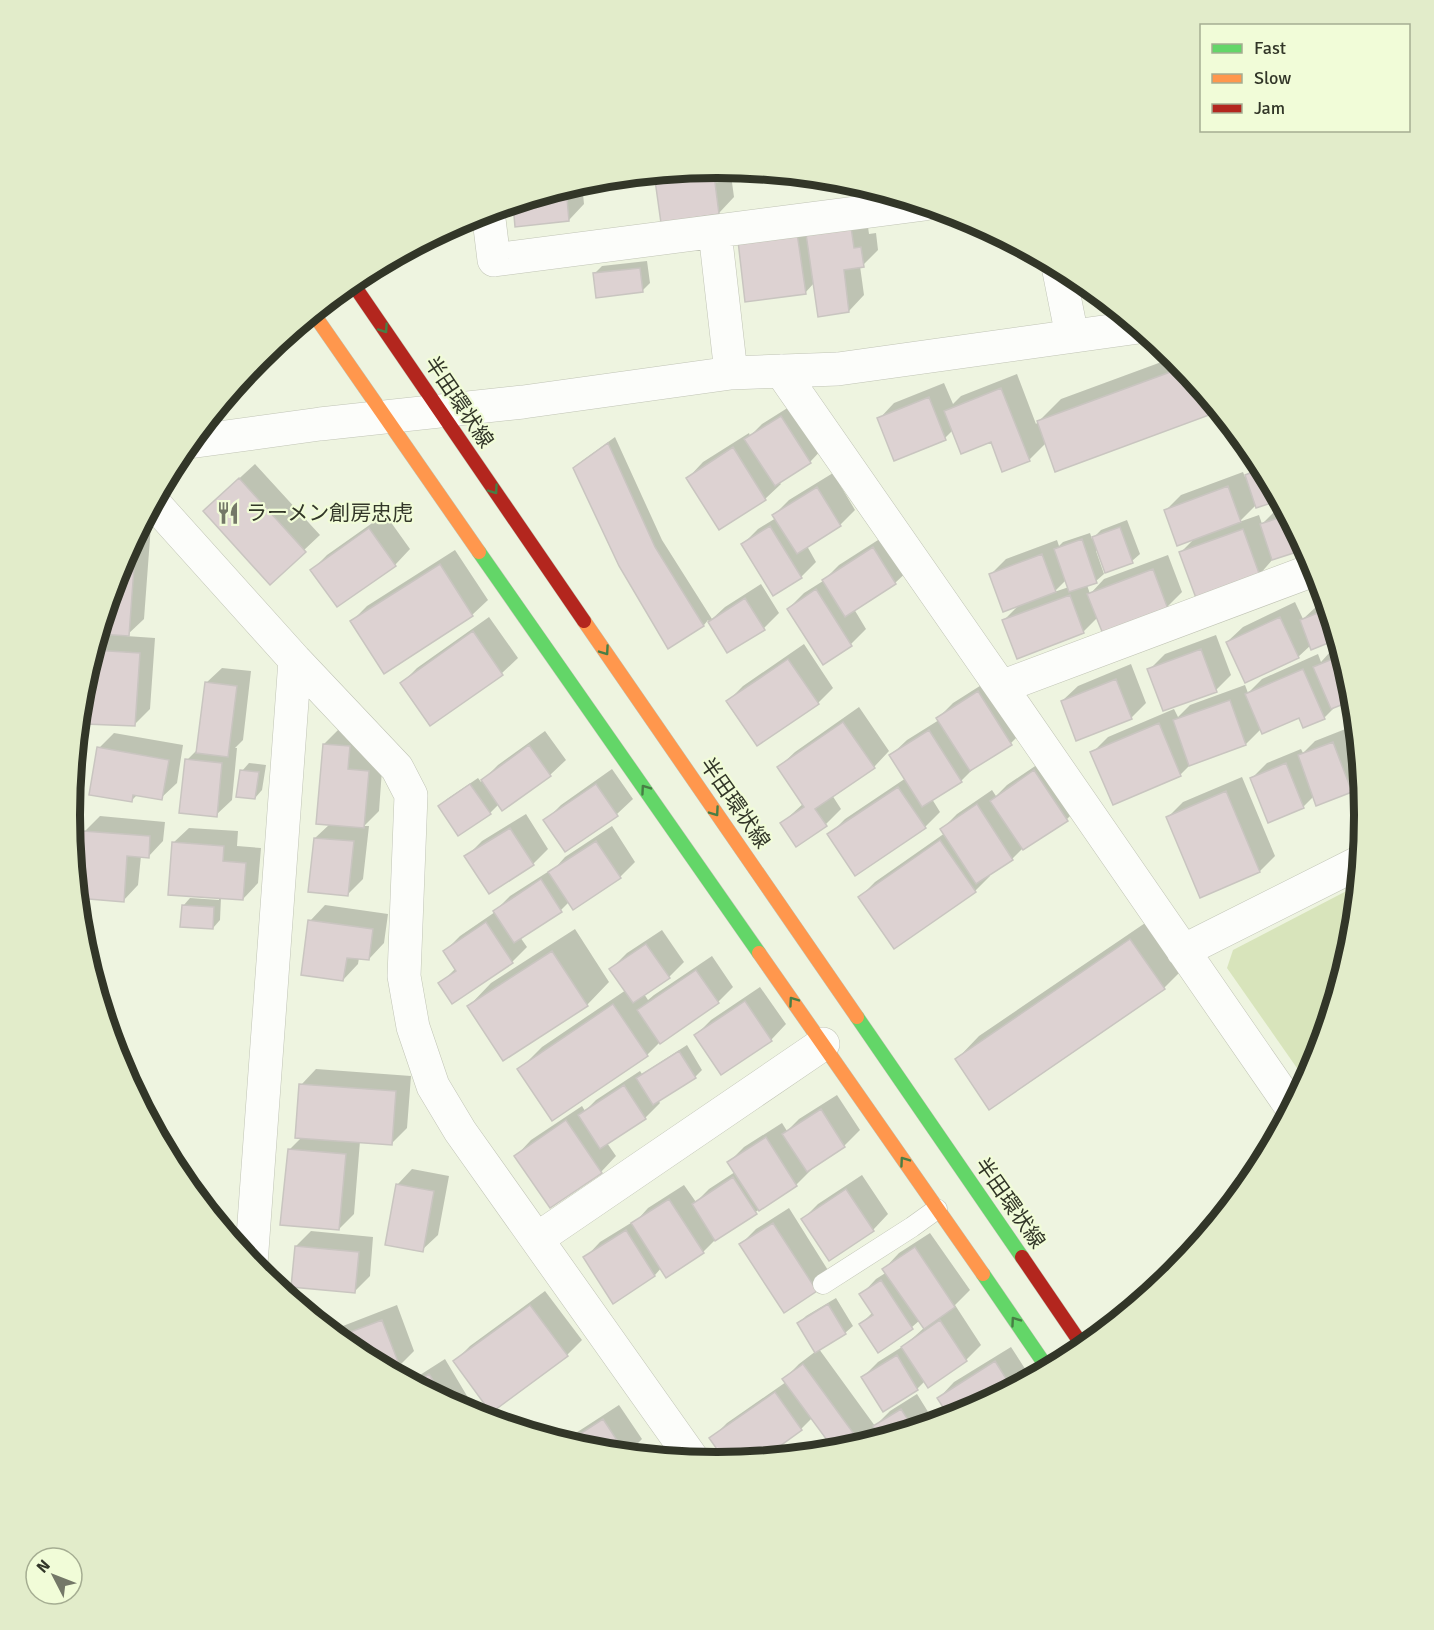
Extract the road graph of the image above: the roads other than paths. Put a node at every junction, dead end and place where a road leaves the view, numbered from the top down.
1 (907, 207) edge
2 (489, 220) edge
3 (715, 232) junction
4 (1061, 279) edge
5 (357, 289) edge
6 (317, 319) edge
7 (1128, 328) edge
8 (1072, 336) junction
9 (781, 371) junction
10 (731, 373) junction
11 (439, 411) junction
12 (386, 417) junction
13 (202, 440) edge
14 (158, 508) edge
15 (1306, 572) edge
16 (295, 660) junction
17 (1001, 687) junction
18 (1352, 866) edge
19 (1183, 951) junction
20 (823, 1044) junction
21 (1287, 1101) edge
22 (937, 1209) junction
23 (537, 1239) junction
24 (252, 1250) edge
25 (823, 1284) dead end
26 (1078, 1340) edge
27 (1043, 1362) edge
28 (687, 1451) edge

1 - 3 street
2 - 3 street
3 - 10 street
4 - 8 street
5 -> 11 main road, 半田環状線
6 - 12 main road
7 - 8 street
8 - 9 street
9 - 10 street
9 - 17 street
10 - 11 street
11 - 12 street
11 -> 26 main road, 半田環状線
12 - 13 street
20 -> 12 main road
14 - 16 street
15 - 17 street
16 - 23 street
16 - 24 street
17 - 19 street
18 - 19 street
19 - 21 street
22 -> 20 main road
20 - 23 street
22 - 25 lane
27 -> 22 main road
23 - 28 street

